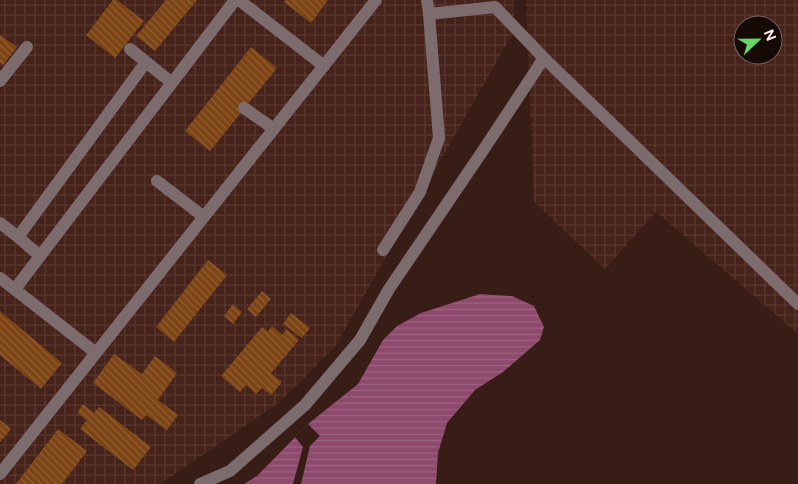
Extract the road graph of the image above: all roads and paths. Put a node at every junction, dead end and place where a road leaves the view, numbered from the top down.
1 (235, 0) edge
2 (239, 0) edge
3 (376, 0) edge
4 (427, 0) edge
5 (499, 3) edge
6 (429, 14) junction
7 (27, 47) dead end
8 (130, 50) dead end
9 (544, 58) junction
10 (146, 62) junction
11 (324, 66) junction
12 (0, 81) edge
13 (172, 83) junction
14 (244, 108) dead end
15 (274, 129) junction
16 (157, 181) dead end
17 (204, 217) junction
18 (0, 223) edge
19 (18, 237) junction
20 (383, 250) dead end
21 (40, 256) junction
22 (0, 278) edge
23 (15, 290) junction
24 (798, 304) edge
25 (96, 353) junction
26 (0, 474) edge
27 (200, 484) edge

1 - 13 street
2 - 11 street
3 - 11 street
4 - 6 street
5 - 6 street
5 - 9 street
6 - 20 street
7 - 12 street
8 - 10 street
9 - 24 street
9 - 27 street
10 - 13 street
10 - 19 street
11 - 15 street
13 - 21 street
14 - 15 street
15 - 17 street
16 - 17 street
17 - 25 street
18 - 19 street
19 - 21 street
21 - 23 street
22 - 23 street
23 - 25 street
25 - 26 street

